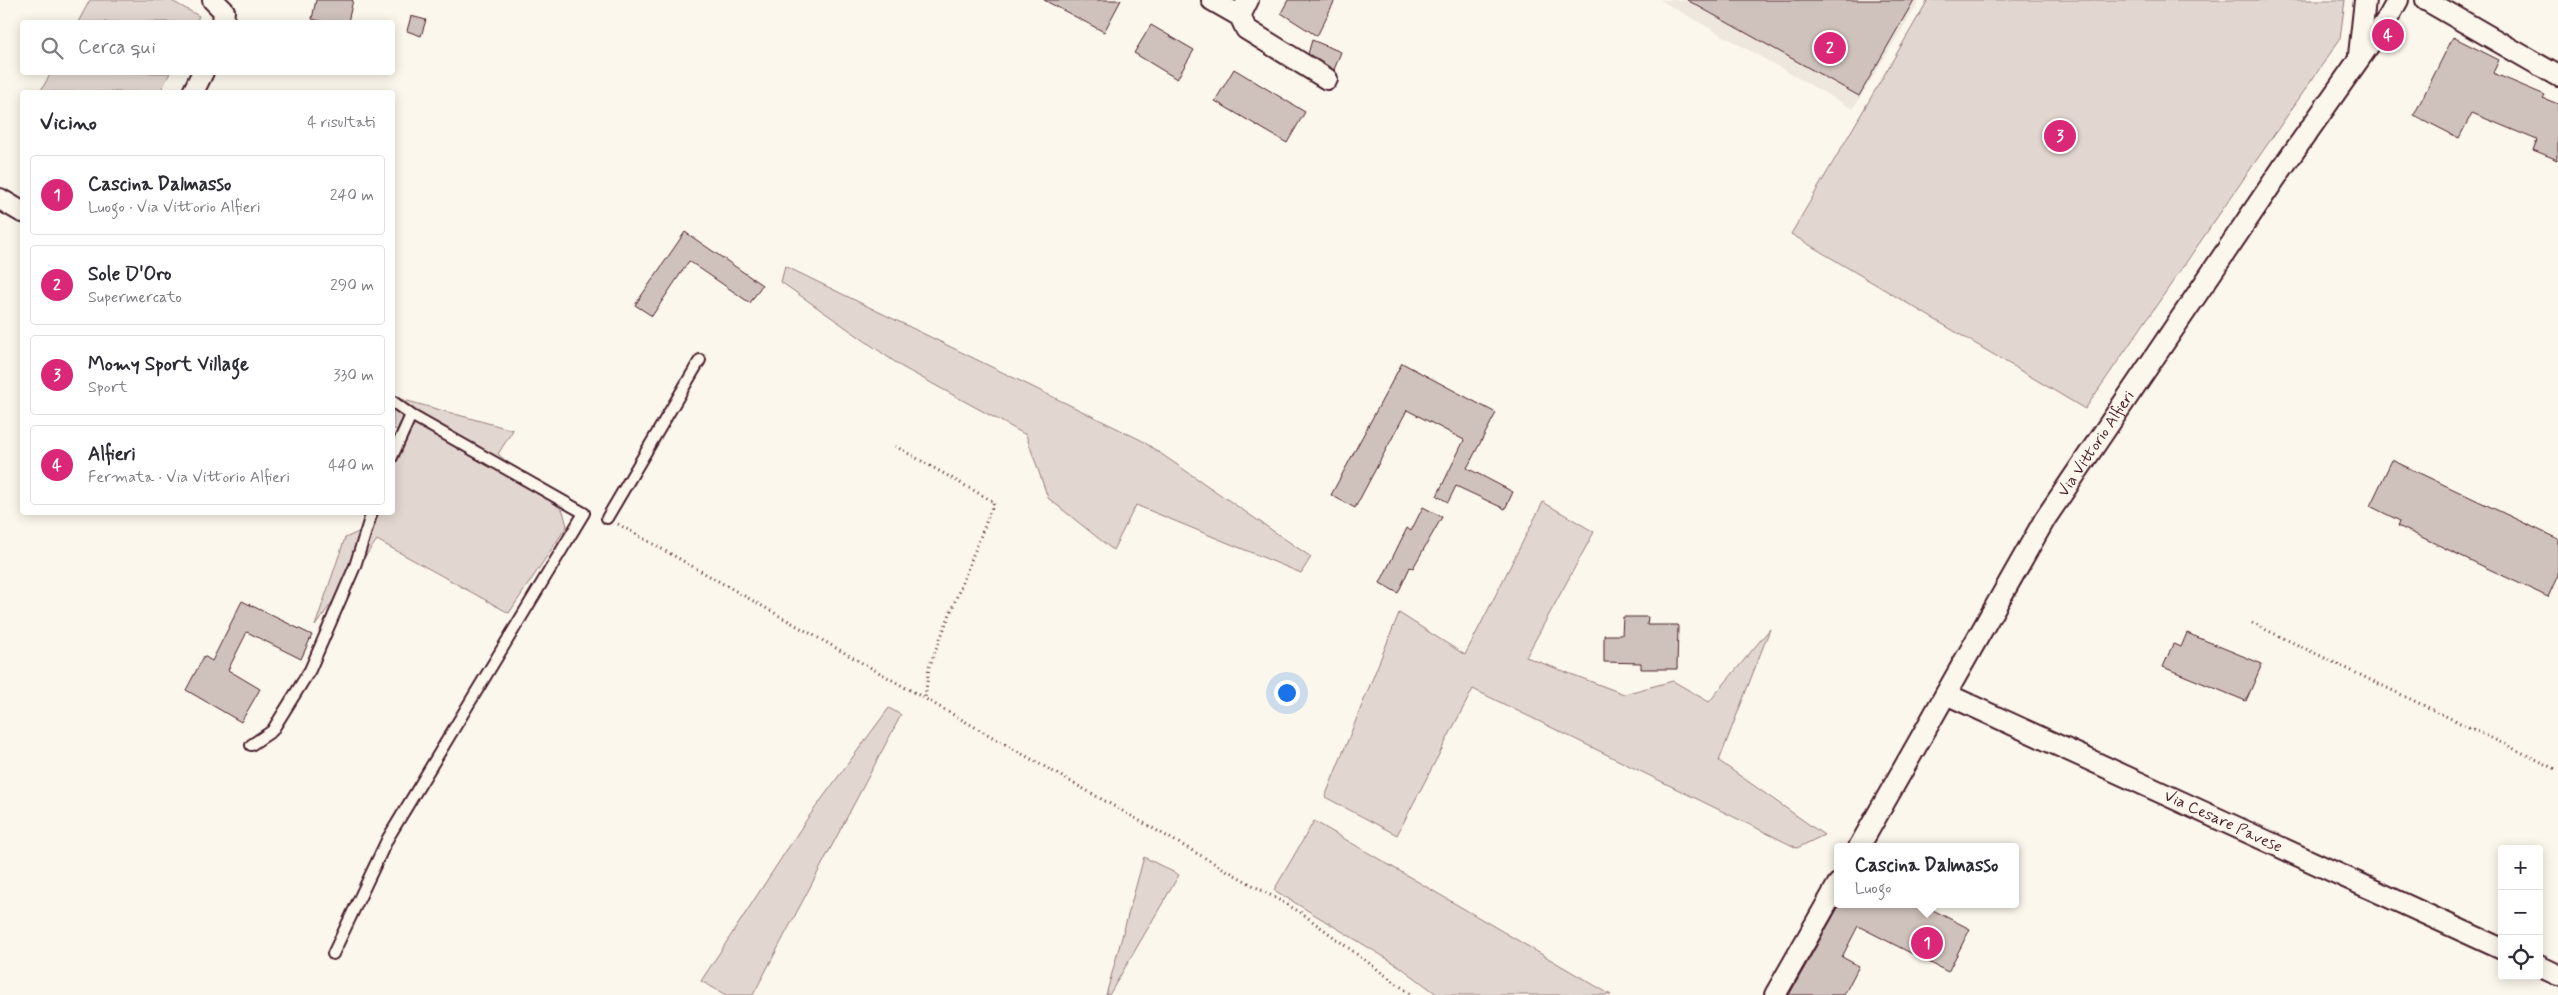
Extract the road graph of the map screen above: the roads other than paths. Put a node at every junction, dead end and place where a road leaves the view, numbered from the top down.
1 (213, 0) edge
2 (1212, 0) edge
3 (2365, 0) edge
4 (2398, 0) edge
5 (2426, 0) edge
6 (1244, 8) edge
7 (223, 20) edge
8 (2359, 57) junction
9 (202, 75) edge
10 (2558, 76) edge
11 (1327, 79) dead end
12 (194, 90) edge
13 (0, 199) edge
14 (20, 211) edge
15 (700, 360) dead end
16 (395, 403) edge
17 (411, 415) junction
18 (395, 450) edge
19 (371, 515) edge
20 (607, 518) road end
21 (1946, 694) junction
22 (251, 745) dead end
23 (1861, 843) edge
24 (1834, 891) edge
25 (2498, 947) edge
26 (333, 954) dead end
27 (2543, 968) edge
28 (2558, 975) edge
29 (1775, 995) edge

1 - 7 street
2 - 6 street
3 - 8 street, Via Vittorio Alfieri
4 - 8 street, Via Vittorio Alfieri
5 - 10 street
6 - 11 street
8 - 21 street, Via Vittorio Alfieri
9 - 12 street
13 - 14 street
15 - 20 lane
16 - 17 lane
17 - 18 lane
17 - 26 lane
19 - 22 lane
21 - 23 street, Via Vittorio Alfieri
21 - 25 street, Via Cesare Pavese
24 - 29 street
27 - 28 street

